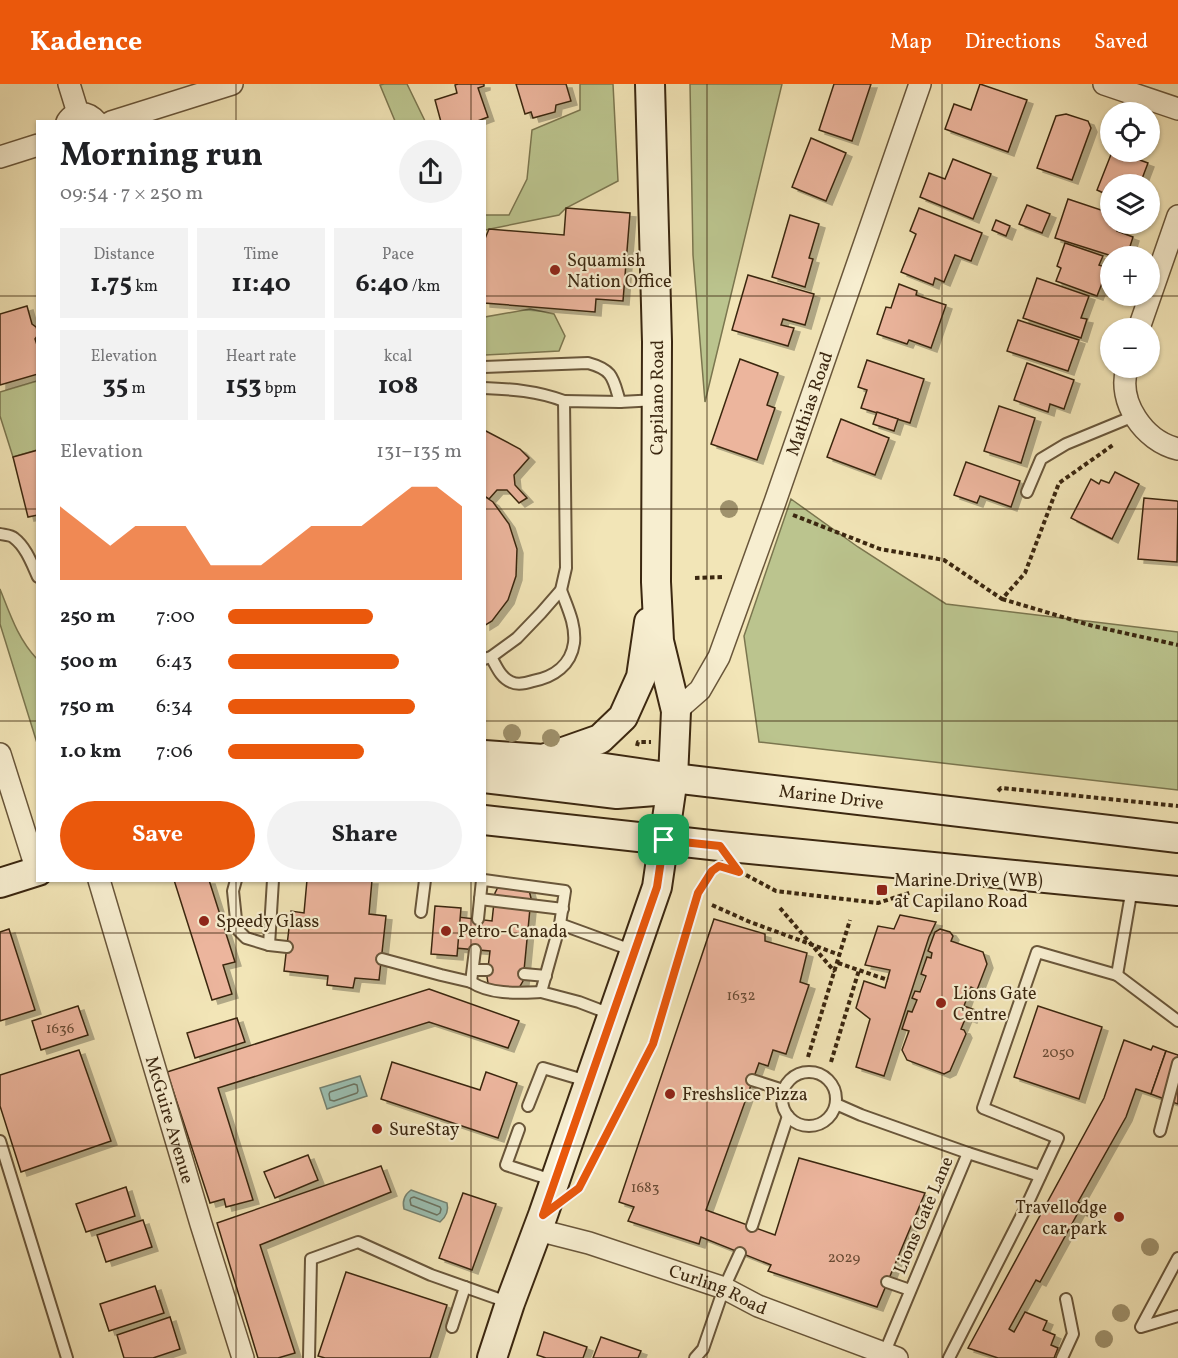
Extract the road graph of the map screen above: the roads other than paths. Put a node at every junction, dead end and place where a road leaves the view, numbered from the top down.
1 (69, 84) edge
2 (232, 84) edge
3 (650, 84) edge
4 (920, 84) edge
5 (1104, 84) edge
6 (1178, 110) edge
7 (81, 119) edge
8 (117, 120) edge
9 (36, 146) edge
10 (0, 157) edge
11 (1178, 216) edge
12 (1142, 318) edge
13 (486, 367) edge
14 (1125, 378) edge
15 (486, 388) edge
16 (657, 400) junction
17 (564, 401) junction
18 (621, 402) junction
19 (1138, 421) junction
20 (1178, 449) edge
21 (1028, 492) dead end
22 (0, 534) edge
23 (36, 573) edge
24 (656, 582) junction
25 (561, 590) junction
26 (488, 658) edge
27 (676, 711) junction
28 (0, 754) edge
29 (486, 755) edge
30 (543, 759) junction
31 (486, 778) edge
32 (673, 778) junction
33 (486, 820) edge
34 (1178, 838) edge
35 (664, 840) junction
36 (36, 865) edge
37 (36, 872) edge
38 (486, 880) edge
39 (100, 882) edge
40 (235, 882) edge
41 (273, 882) edge
42 (425, 882) edge
43 (483, 882) edge
44 (0, 883) edge
45 (1132, 886) junction
46 (1178, 891) edge
47 (480, 899) junction
48 (563, 909) junction
49 (421, 912) dead end
50 (478, 919) dead end
51 (560, 924) junction
52 (269, 945) junction
53 (287, 947) dead end
54 (475, 950) dead end
55 (635, 951) junction
56 (382, 959) dead end
57 (472, 970) junction
58 (487, 970) dead end
59 (524, 974) dead end
60 (1117, 975) junction
61 (546, 976) junction
62 (471, 982) junction
63 (541, 992) junction
64 (613, 1015) junction
65 (1178, 1021) edge
66 (1178, 1063) edge
67 (752, 1080) dead end
68 (590, 1082) junction
69 (783, 1090) junction
70 (836, 1104) junction
71 (528, 1106) dead end
72 (788, 1115) junction
73 (519, 1129) dead end
74 (1160, 1131) dead end
75 (0, 1141) edge
76 (968, 1153) junction
77 (1040, 1176) junction
78 (555, 1181) junction
79 (752, 1226) dead end
80 (538, 1230) junction
81 (740, 1252) dead end
82 (1178, 1258) edge
83 (887, 1282) dead end
84 (465, 1287) junction
85 (724, 1288) junction
86 (910, 1290) junction
87 (1066, 1299) dead end
88 (510, 1303) junction
89 (1178, 1316) edge
90 (452, 1327) dead end
91 (891, 1356) edge
92 (67, 1358) edge
93 (243, 1358) edge
94 (309, 1358) edge
95 (492, 1358) edge
96 (695, 1358) edge
97 (949, 1358) edge
98 (1062, 1358) edge

1 - 7 street
2 - 8 street
3 - 16 main road, Capilano Road
4 - 27 street, Mathias Road
5 - 6 street
9 - 10 street
11 - 12 street
13 - 18 lane
14 - 19 street
15 - 17 lane
16 - 18 lane
16 - 24 main road, Capilano Road
17 - 18 lane
17 - 25 lane
19 - 20 street
19 - 21 lane
22 - 23 lane
24 - 27 main road, Capilano Road
24 - 30 main road
25 - 26 lane
25 - 26 lane
27 - 32 main road, Capilano Road
28 - 36 street
29 - 30 main road, Marine Drive
30 - 32 main road, Marine Drive
31 - 32 main road
32 - 34 main road, Marine Drive
32 - 35 main road
33 - 35 main road
35 - 45 main road
35 - 55 main road
37 - 44 main road
38 - 48 lane
39 - 93 street, McGuire Avenue
40 - 52 lane
41 - 52 lane
42 - 49 lane
43 - 47 lane
45 - 46 main road
45 - 60 lane
47 - 48 lane
47 - 50 lane
48 - 51 lane
51 - 55 lane
51 - 61 lane
52 - 53 lane
54 - 57 lane
55 - 64 main road
56 - 62 lane
57 - 58 lane
57 - 62 lane
59 - 61 lane
60 - 65 lane
60 - 77 lane
61 - 63 lane
62 - 63 lane
63 - 64 lane
64 - 68 main road
66 - 74 lane
67 - 69 lane
68 - 71 lane
68 - 78 main road
69 - 70 lane
69 - 72 lane
70 - 72 lane
70 - 76 lane, Lions Gate Lane
72 - 79 lane
73 - 78 lane
75 - 92 lane
76 - 77 lane
76 - 86 lane, Lions Gate Lane
77 - 97 lane
78 - 80 main road
80 - 85 street, Curling Road
80 - 88 main road
81 - 85 lane
82 - 89 lane
83 - 86 lane
84 - 88 lane
84 - 90 lane
84 - 94 lane
85 - 91 street, Curling Road
85 - 96 lane
86 - 91 lane, Lions Gate Lane
87 - 98 lane
88 - 95 main road

